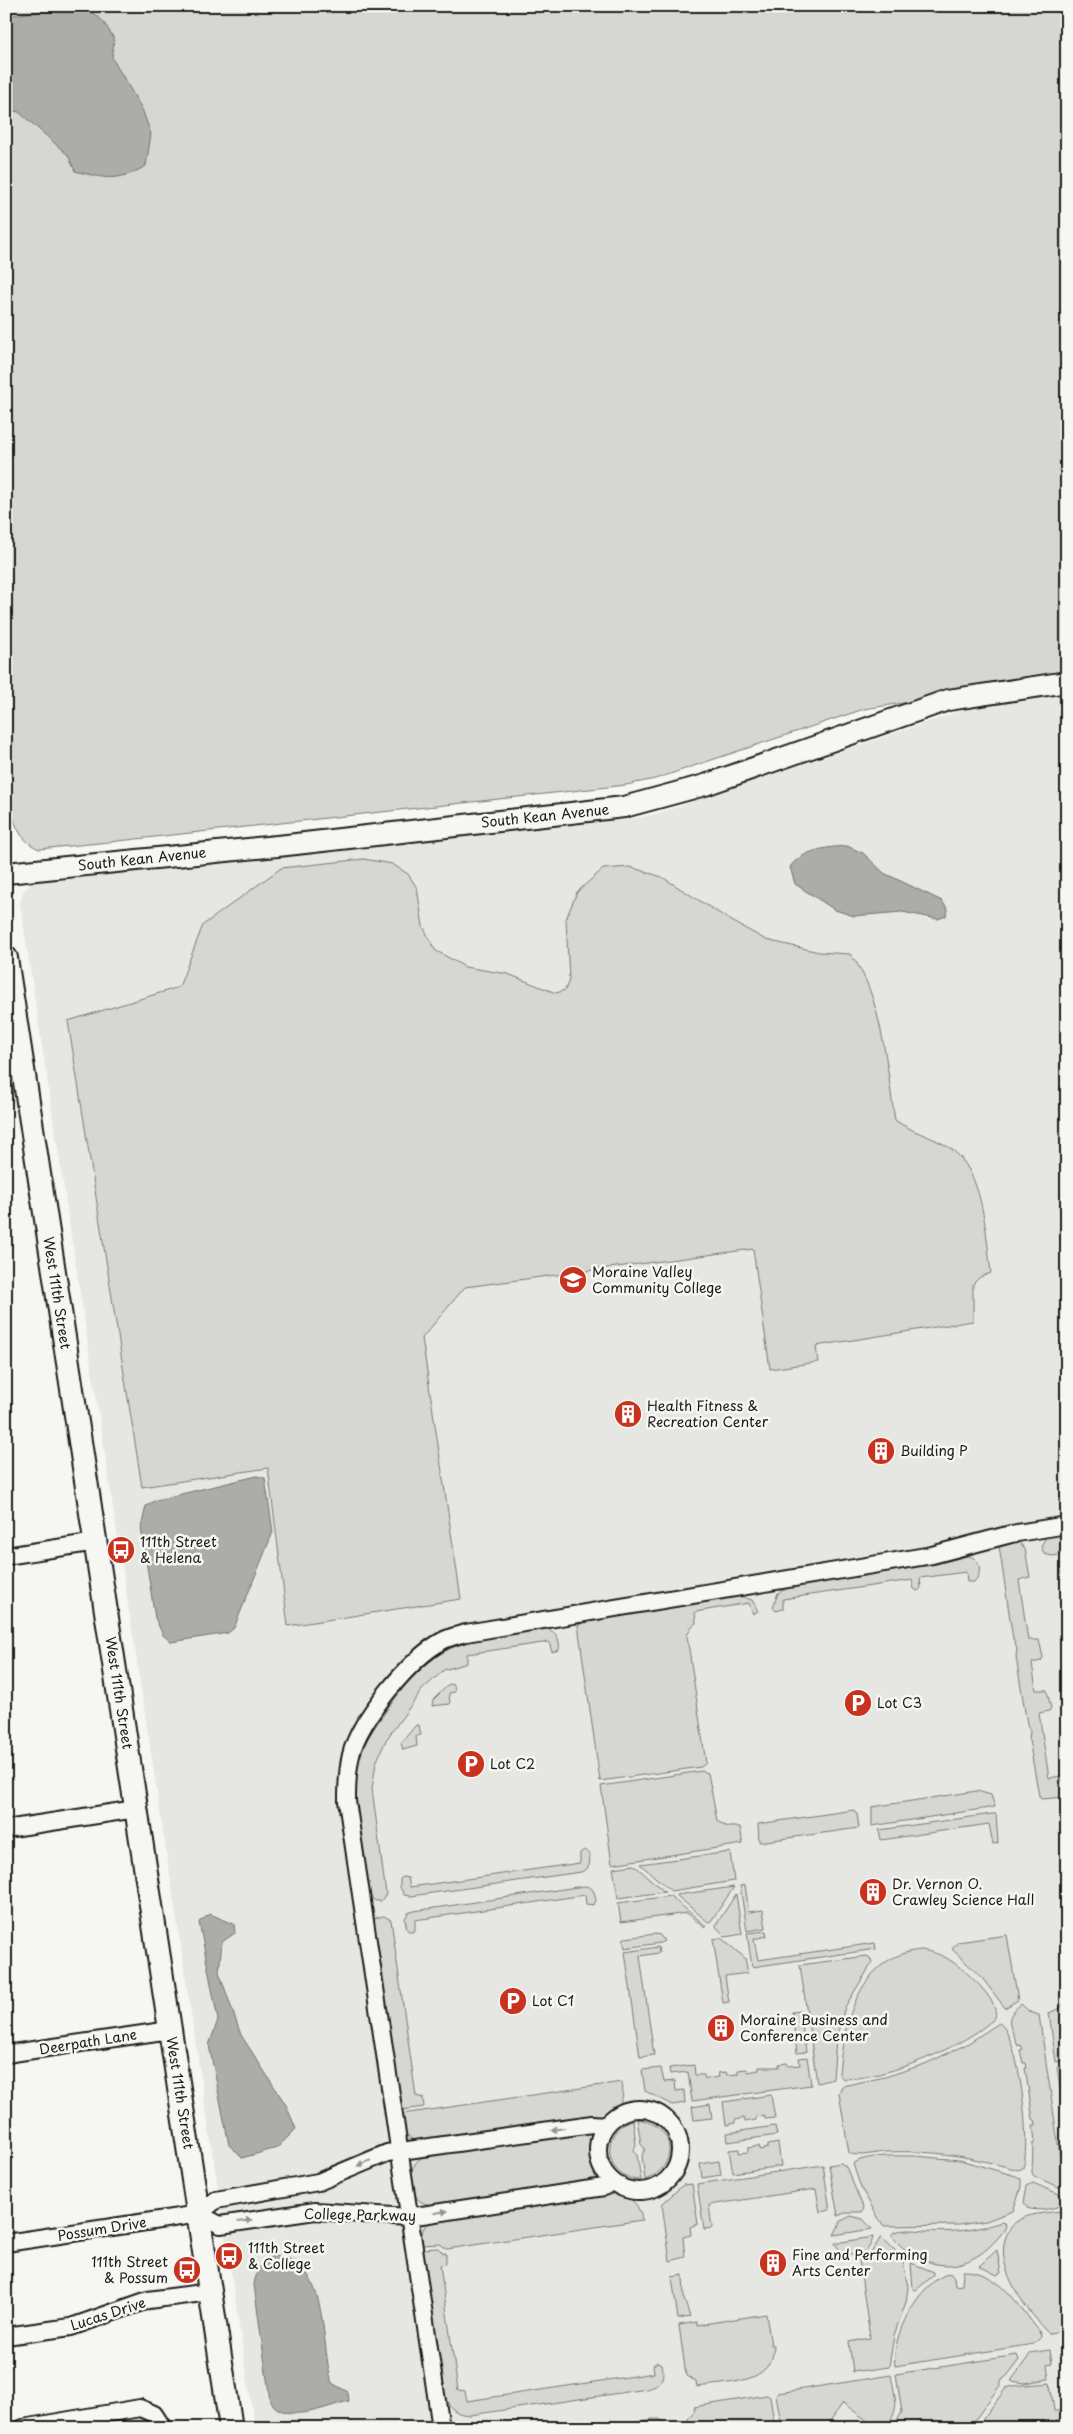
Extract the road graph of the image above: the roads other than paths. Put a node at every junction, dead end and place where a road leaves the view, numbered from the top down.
1 (1067, 682) edge
2 (6, 873) edge
3 (6, 958) edge
4 (1067, 1525) edge
5 (96, 1542) junction
6 (6, 1556) edge
7 (136, 1809) junction
8 (6, 1829) edge
9 (170, 2030) junction
10 (6, 2054) edge
11 (606, 2125) junction
12 (398, 2151) junction
13 (612, 2181) junction
14 (198, 2214) junction
15 (408, 2217) junction
16 (6, 2243) edge
17 (210, 2292) junction
18 (6, 2336) edge
19 (23, 2428) edge
20 (163, 2428) edge
21 (231, 2428) edge
22 (441, 2428) edge

1 - 2 street, South Kean Avenue
3 - 5 main road, West 111th Street
4 - 12 street
5 - 6 street
5 - 7 main road, West 111th Street
7 - 8 street
7 - 9 main road, West 111th Street
9 - 10 street, Deerpath Lane
9 - 14 main road, West 111th Street
11 -> 12 street, College Parkway
11 - 13 street
11 - 13 street
12 -> 14 street, College Parkway
12 - 15 street
15 -> 13 street, College Parkway
14 -> 15 street, College Parkway
14 - 16 street, Possum Drive
14 - 17 main road, West 111th Street
15 - 22 street
17 - 18 street, Lucas Drive
17 - 21 main road, West 111th Street
19 - 20 street

